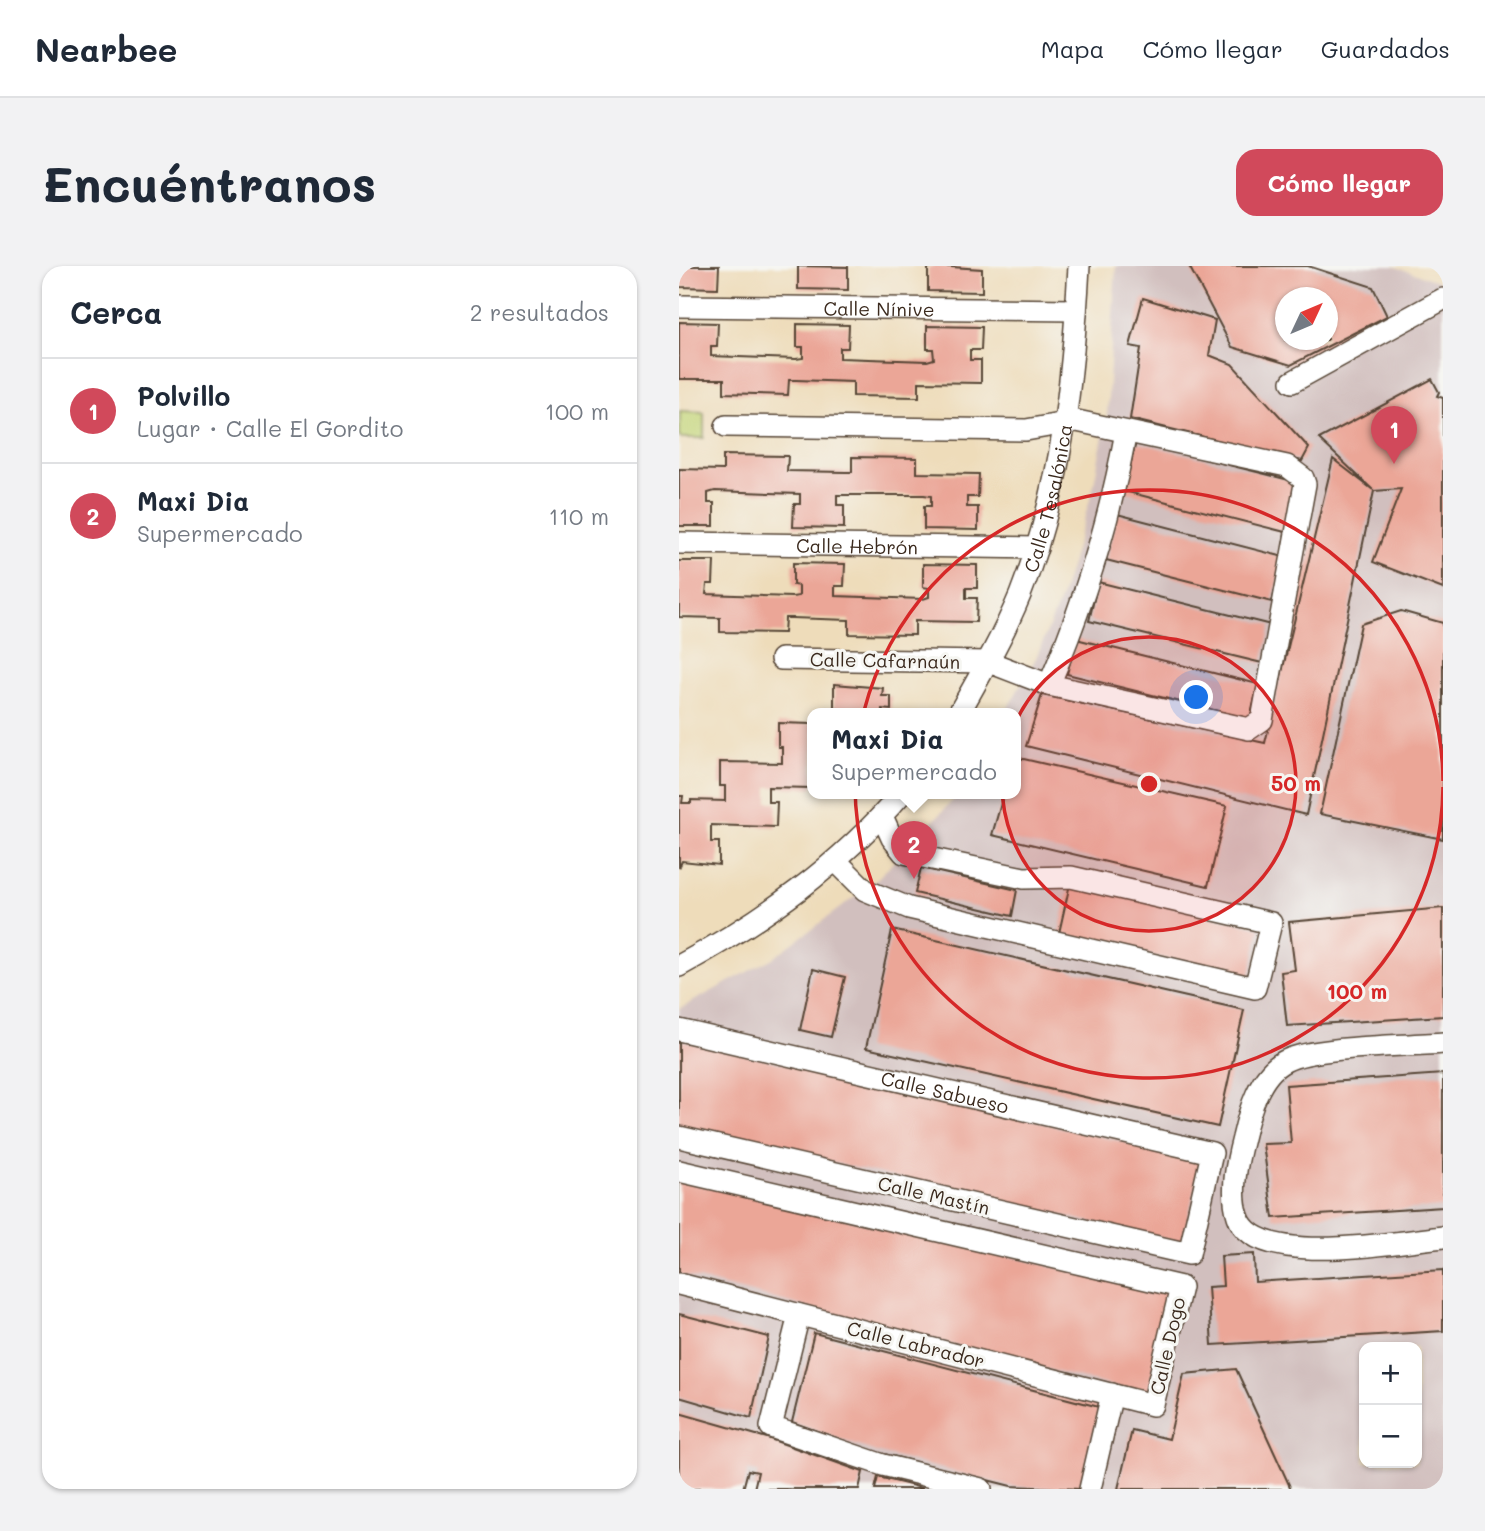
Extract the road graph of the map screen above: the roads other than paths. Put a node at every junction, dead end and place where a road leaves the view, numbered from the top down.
1 (1079, 266) edge
2 (1443, 299) edge
3 (679, 306) edge
4 (1076, 310) junction
5 (1292, 382) dead end
6 (1065, 424) junction
7 (726, 426) dead end
8 (1125, 432) junction
9 (679, 543) edge
10 (1037, 548) junction
11 (781, 659) dead end
12 (989, 662) junction
13 (1049, 685) junction
14 (962, 708) edge
15 (897, 799) edge
16 (882, 816) junction
17 (837, 861) junction
18 (679, 966) edge
19 (679, 1030) edge
20 (1443, 1043) edge
21 (679, 1137) edge
22 (679, 1171) edge
23 (977, 1205) junction
24 (1443, 1237) edge
25 (971, 1238) junction
26 (1189, 1254) joint
27 (679, 1284) edge
28 (1181, 1287) joint
29 (799, 1314) junction
30 (1112, 1394) junction
31 (1153, 1405) joint
32 (981, 1489) edge
33 (1090, 1489) edge

1 - 4 street, Calle Tesalónica
2 - 5 street
3 - 4 street, Calle Nínive
4 - 6 street, Calle Tesalónica
6 - 7 street
6 - 8 street
6 - 10 street, Calle Tesalónica
8 - 13 street
8 - 13 street
9 - 10 street, Calle Hebrón
10 - 12 street, Calle Tesalónica
11 - 12 street, Calle Cafarnaún
12 - 13 street
12 - 14 street, Calle Tesalónica
15 - 16 street
16 - 17 street
16 - 17 street
17 - 18 street
19 - 26 street, Calle Sabueso
20 - 24 street
21 - 23 street, Calle Mastín
22 - 25 street, Calle Mastín
23 - 25 street
23 - 26 street, Calle Mastín
25 - 28 street, Calle Mastín
27 - 29 street, Calle Labrador
28 - 31 street, Calle Dogo
29 - 30 street, Calle Labrador
29 - 32 street
30 - 31 street, Calle Labrador
30 - 33 street

